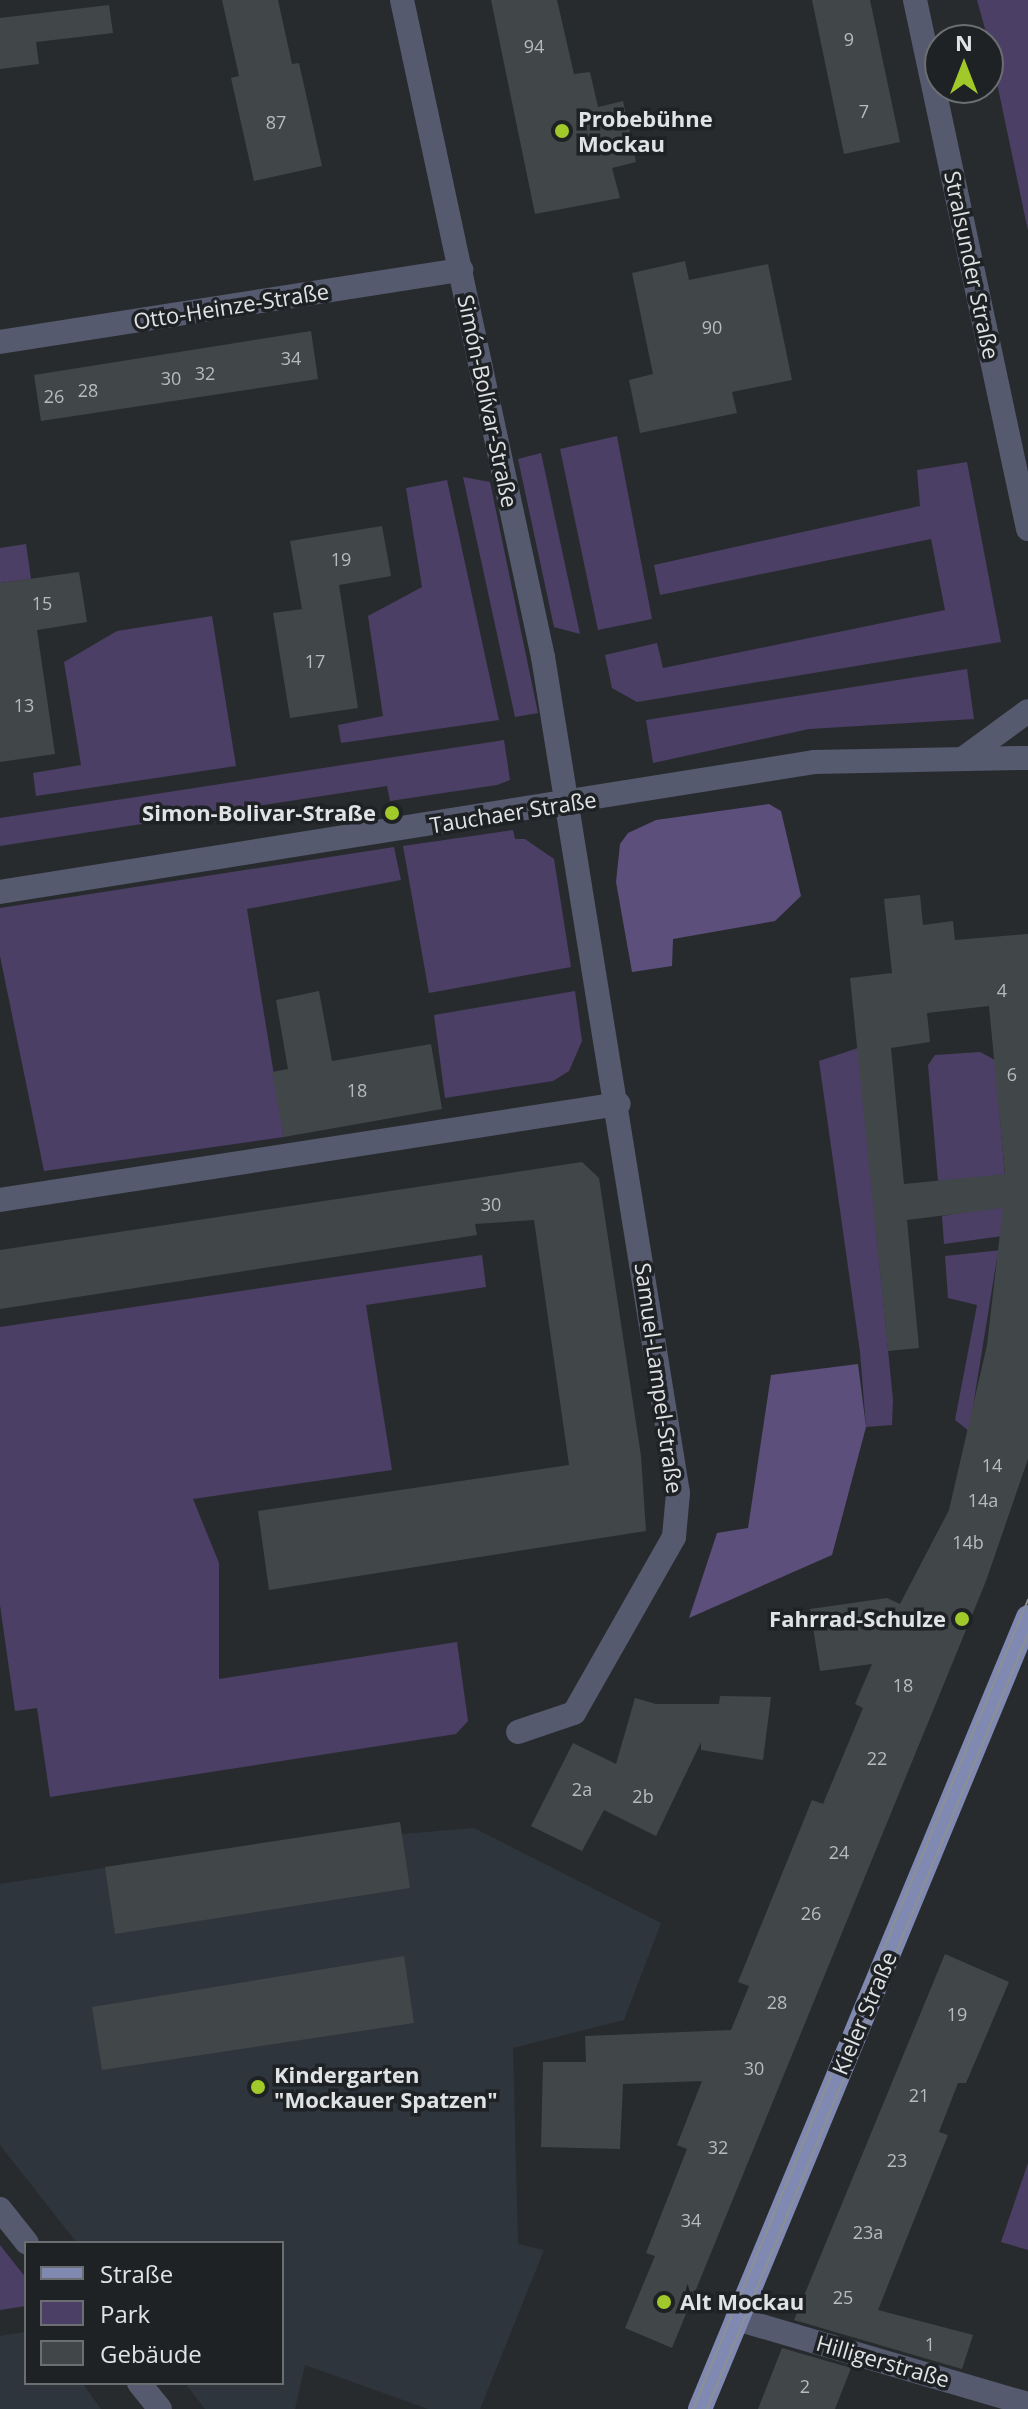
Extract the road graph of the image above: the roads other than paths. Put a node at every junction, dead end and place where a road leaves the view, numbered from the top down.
1 (402, 0) edge
2 (915, 0) edge
3 (461, 270) junction
4 (0, 342) edge
5 (1028, 529) edge
6 (1028, 711) edge
7 (964, 758) junction
8 (1028, 758) edge
9 (570, 803) junction
10 (0, 892) edge
11 (619, 1104) junction
12 (0, 1200) edge
13 (1028, 1617) edge
14 (518, 1732) dead end
15 (0, 2209) edge
16 (25, 2241) edge
17 (737, 2319) junction
18 (141, 2385) edge
19 (1028, 2404) edge
20 (160, 2409) edge
21 (700, 2409) edge

1 - 3 street, Simón-Bolívar-Straße
2 - 5 street, Stralsunder Straße
3 - 4 street, Otto-Heinze-Straße
3 - 9 street, Simón-Bolívar-Straße
6 - 7 street
7 - 8 street, Tauchaer Straße
7 - 9 street, Tauchaer Straße
9 - 10 street, Tauchaer Straße
9 - 11 street, Samuel-Lampel-Straße
11 - 12 street
11 - 14 street, Samuel-Lampel-Straße
13 - 17 main road, Kieler Straße
15 - 16 street
17 - 19 street, Hilligerstraße
17 - 21 main road, Kieler Straße
18 - 20 street

